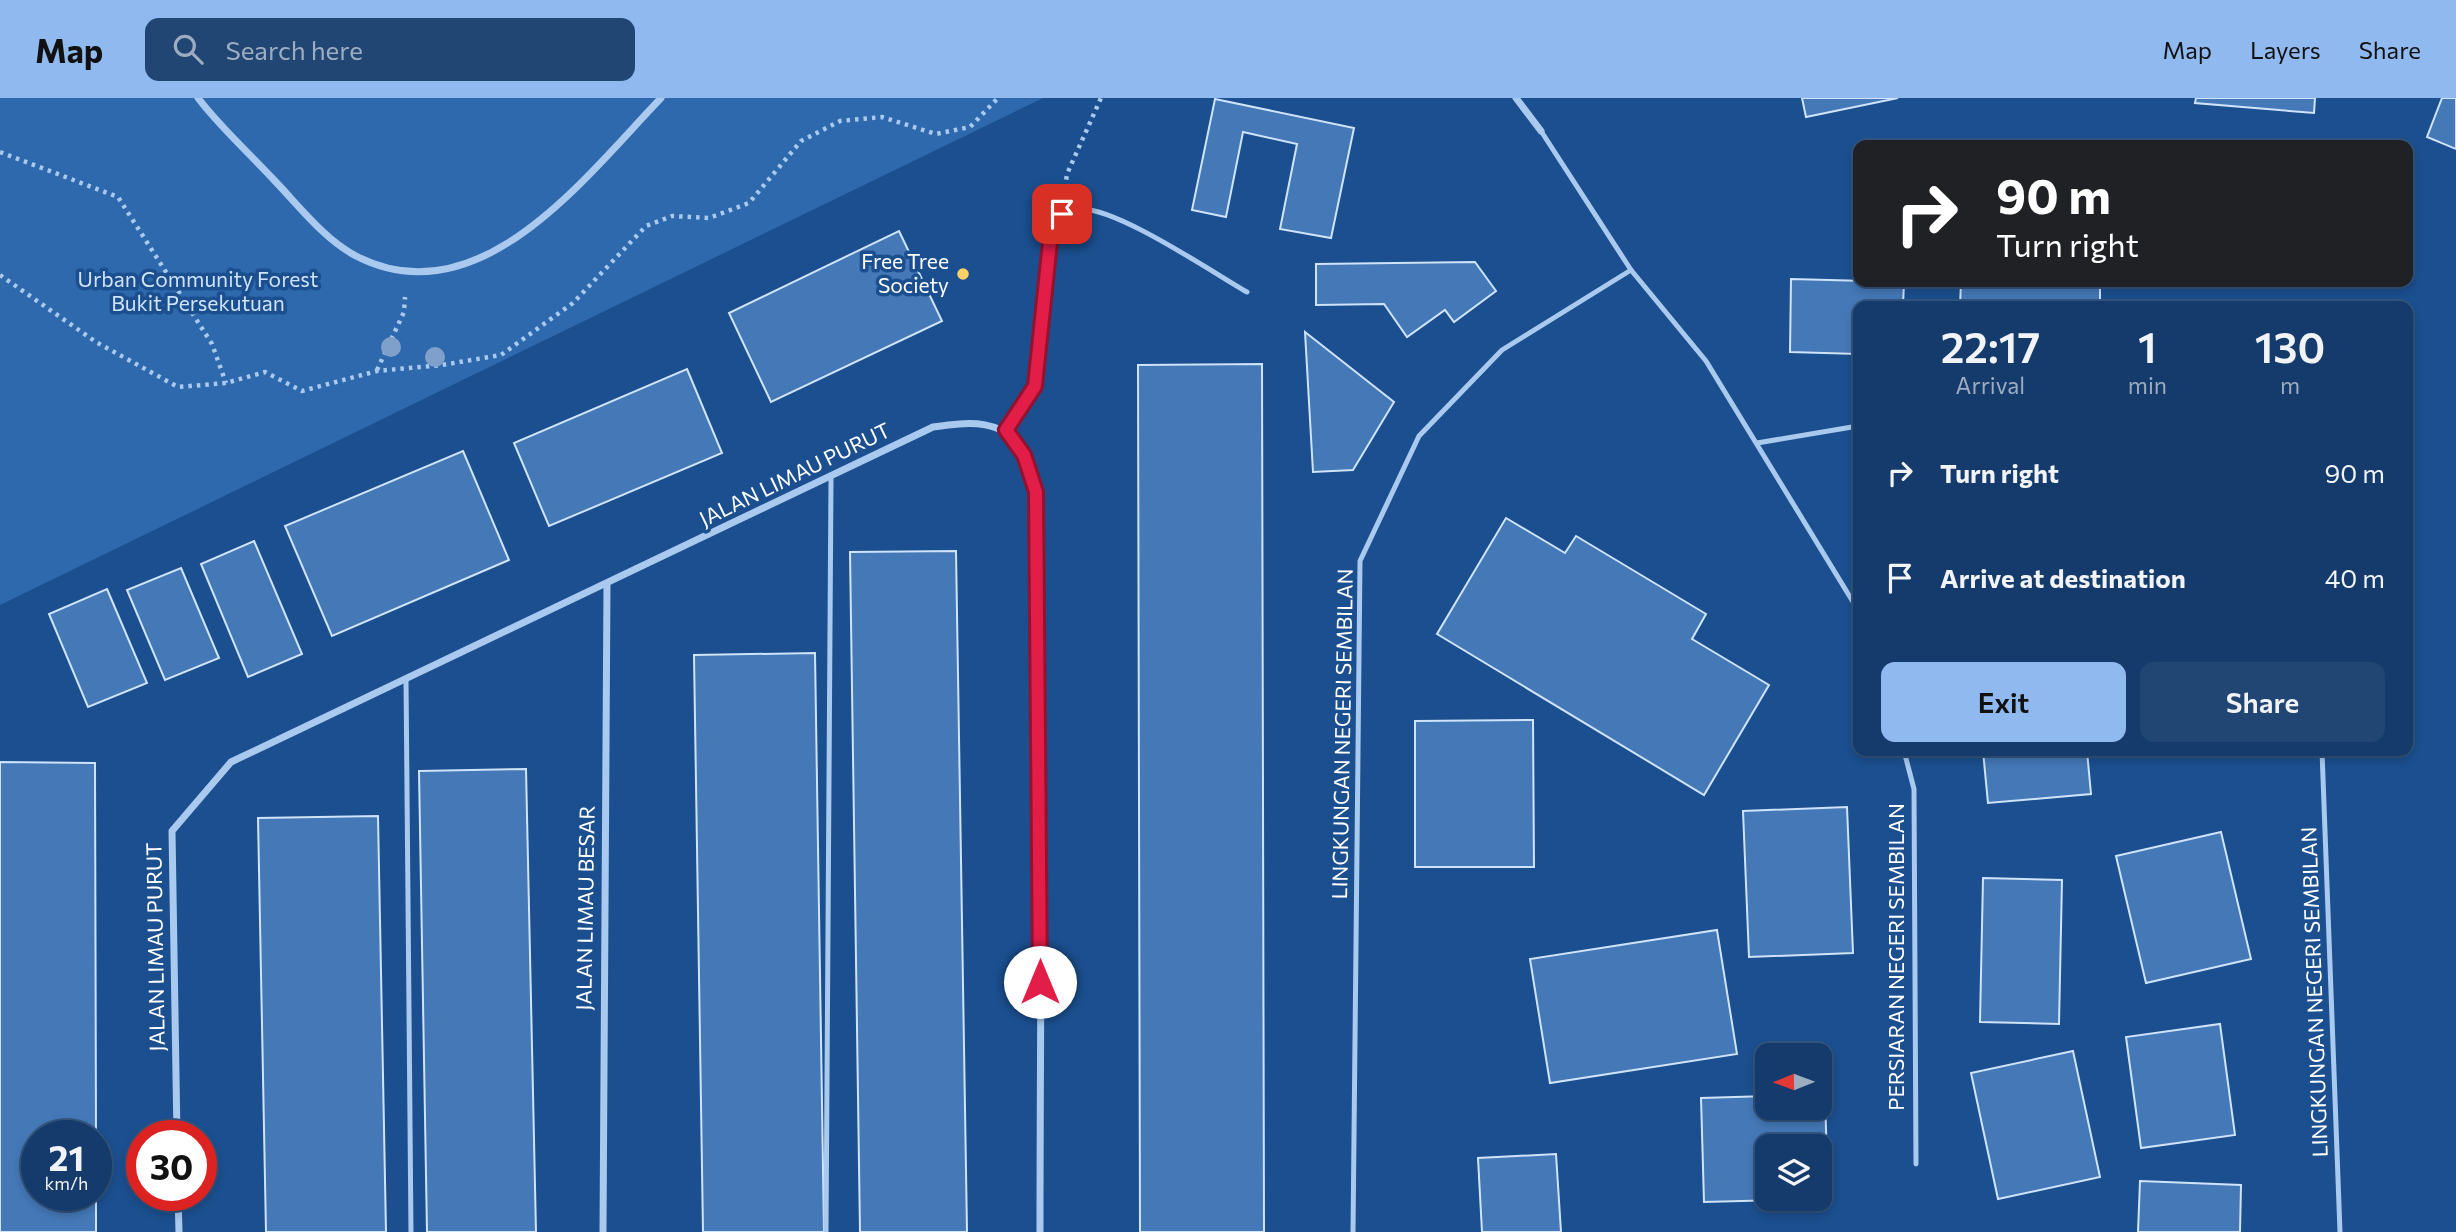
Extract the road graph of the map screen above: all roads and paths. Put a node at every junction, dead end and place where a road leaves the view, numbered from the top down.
1 (198, 98) edge
2 (661, 98) edge
3 (998, 98) edge
4 (1101, 98) edge
5 (1516, 98) edge
6 (1541, 131) joint
7 (0, 152) edge
8 (1062, 214) junction
9 (1631, 270) junction
10 (407, 274) junction
11 (0, 275) edge
12 (1247, 292) dead end
13 (377, 370) junction
14 (226, 383) junction
15 (1853, 427) edge
16 (1006, 430) junction
17 (1757, 443) junction
18 (831, 479) junction
19 (607, 584) junction
20 (1853, 602) edge
21 (407, 679) junction
22 (1905, 756) edge
23 (2322, 756) edge
24 (177, 1120) edge
25 (1916, 1164) dead end
26 (178, 1211) edge
27 (179, 1232) edge
28 (411, 1232) edge
29 (603, 1232) edge
30 (826, 1232) edge
31 (1040, 1232) edge
32 (1353, 1232) edge
33 (2340, 1232) edge

1 - 10 street
2 - 10 street
3 - 13 path
4 - 8 path
5 - 6 street
6 - 9 lane
7 - 14 path
8 - 12 lane
8 - 16 lane
9 - 17 lane
9 - 32 lane, LINGKUNGAN NEGERI SEMBILAN
10 - 13 path
11 - 14 path
13 - 14 path
15 - 17 lane
16 - 18 street, JALAN LIMAU PURUT
16 - 31 street
17 - 20 lane
18 - 19 street, JALAN LIMAU PURUT
18 - 30 lane
19 - 21 street, JALAN LIMAU PURUT
19 - 29 street, JALAN LIMAU BESAR
21 - 24 street, JALAN LIMAU PURUT
21 - 28 lane
22 - 25 lane, PERSIARAN NEGERI SEMBILAN
23 - 33 lane, LINGKUNGAN NEGERI SEMBILAN
26 - 27 street

